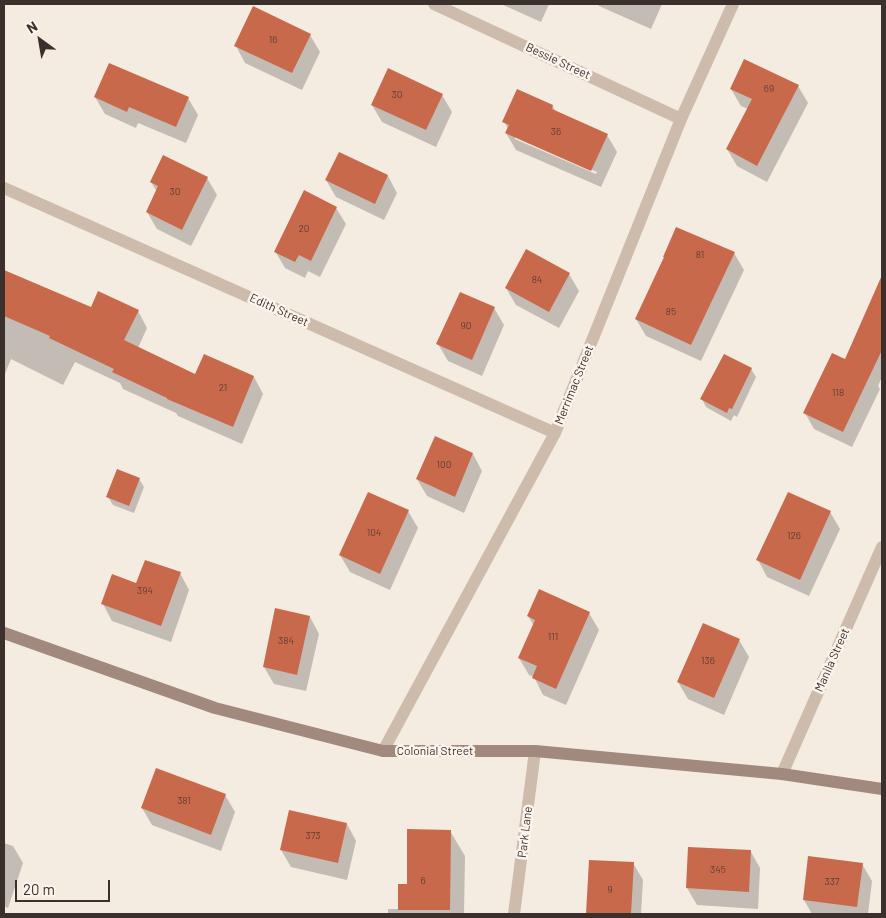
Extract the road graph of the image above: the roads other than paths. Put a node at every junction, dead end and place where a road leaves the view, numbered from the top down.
1 (434, 4) edge
2 (733, 4) edge
3 (681, 119) junction
4 (4, 188) edge
5 (555, 433) junction
6 (882, 547) edge
7 (4, 633) edge
8 (384, 751) junction
9 (535, 751) junction
10 (782, 774) junction
11 (882, 789) edge
12 (514, 914) edge

1 - 3 street, Bessie Street
2 - 3 street, Merrimac Street
3 - 5 street, Merrimac Street
4 - 5 street, Edith Street
5 - 8 street, Merrimac Street
6 - 10 street, Manila Street
7 - 8 street, Colonial Street
8 - 9 street, Colonial Street
9 - 10 street, Colonial Street
9 - 12 street, Park Lane
10 - 11 street, Colonial Street

